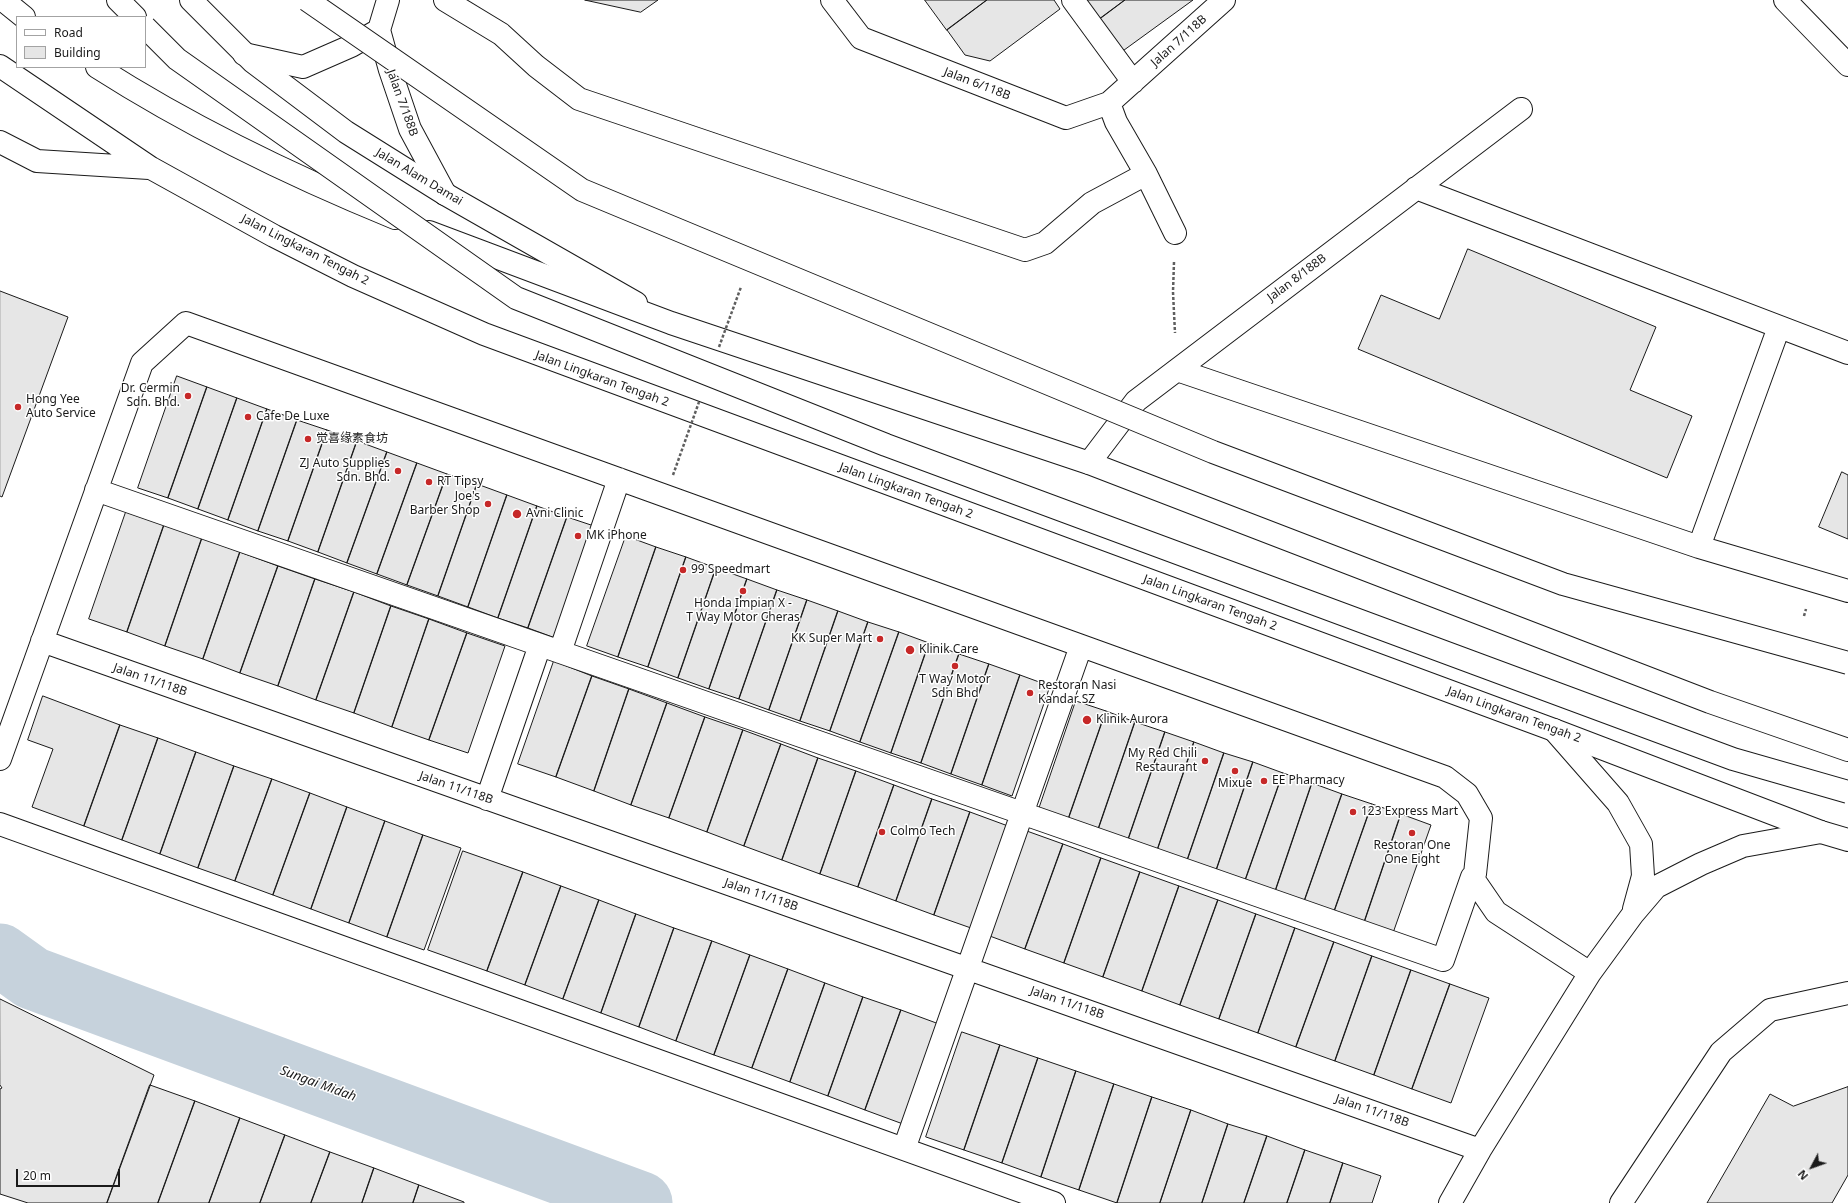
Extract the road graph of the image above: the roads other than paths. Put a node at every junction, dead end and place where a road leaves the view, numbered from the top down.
1 (3, 0) edge
2 (118, 0) edge
3 (191, 0) edge
4 (307, 0) edge
5 (388, 0) edge
6 (445, 0) edge
7 (832, 0) edge
8 (1073, 0) edge
9 (1224, 0) edge
10 (1785, 0) edge
11 (23, 16) edge
12 (134, 16) edge
13 (146, 28) edge
14 (379, 30) junction
15 (244, 54) junction
16 (1848, 65) edge
17 (0, 66) edge
18 (99, 68) edge
19 (1133, 82) junction
20 (1108, 103) junction
21 (1521, 109) dead end
22 (0, 142) edge
23 (150, 168) junction
24 (1146, 174) junction
25 (1416, 188) junction
26 (445, 194) junction
27 (1175, 233) road end
28 (670, 323) junction
29 (1778, 327) junction
30 (1848, 353) edge
31 (1177, 370) junction
32 (1089, 463) junction
33 (620, 480) junction
34 (96, 490) junction
35 (1699, 547) junction
36 (1848, 591) edge
37 (42, 642) junction
38 (540, 645) junction
39 (1081, 646) junction
40 (560, 652) junction
41 (1848, 663) edge
42 (1554, 730) junction
43 (1848, 750) edge
44 (0, 759) edge
45 (1848, 792) edge
46 (487, 799) junction
47 (1022, 813) junction
48 (0, 824) edge
49 (1821, 832) junction
50 (1848, 840) edge
51 (1472, 877) junction
52 (1633, 914) junction
53 (967, 968) junction
54 (1590, 973) junction
55 (1848, 993) edge
56 (904, 1149) junction
57 (1480, 1150) junction
58 (1054, 1203) edge
59 (1450, 1203) edge
60 (1621, 1203) edge

1 - 11 main road
2 - 12 main road
3 - 15 main road, Jalan Alam Damai
4 - 41 main road, bridge
5 - 14 main road
6 - 24 main road
7 - 20 main road, Jalan 6/118B
8 - 19 main road
9 - 19 main road, Jalan 7/118B
10 - 16 main road
13 - 45 main road, bridge
14 - 15 main road
14 - 26 main road, Jalan 7/188B
15 - 26 main road, Jalan Alam Damai
17 - 23 main road, Jalan Lingkaran Tengah 2
18 - 28 main road
19 - 20 main road, Jalan 6/118B
20 - 24 main road
21 - 25 main road, Jalan 8/188B
22 - 23 main road
23 - 42 main road, Jalan Lingkaran Tengah 2
24 - 27 main road
25 - 29 main road
25 - 31 main road, Jalan 8/188B
26 - 28 main road, Jalan Alam Damai
28 - 32 main road
29 - 30 main road
29 - 35 main road
31 - 32 main road, Jalan 8/188B
31 - 35 main road
32 - 43 main road
33 - 34 main road
33 - 39 main road
33 - 40 main road
34 - 37 main road
34 - 38 main road
35 - 36 main road
37 - 44 main road
37 - 46 main road, Jalan 11/118B
38 - 40 main road
38 - 46 main road
39 - 47 main road
39 - 51 main road
40 - 47 main road
42 - 49 main road, Jalan Lingkaran Tengah 2
42 - 52 main road
46 - 53 main road, Jalan 11/118B
47 - 51 main road
47 - 53 main road
48 - 56 main road
49 - 50 main road, Jalan Lingkaran Tengah 2
49 - 52 main road
51 - 54 main road
52 - 54 main road
53 - 56 main road
53 - 57 main road, Jalan 11/118B
54 - 57 main road
55 - 60 main road
56 - 58 main road
57 - 59 main road

